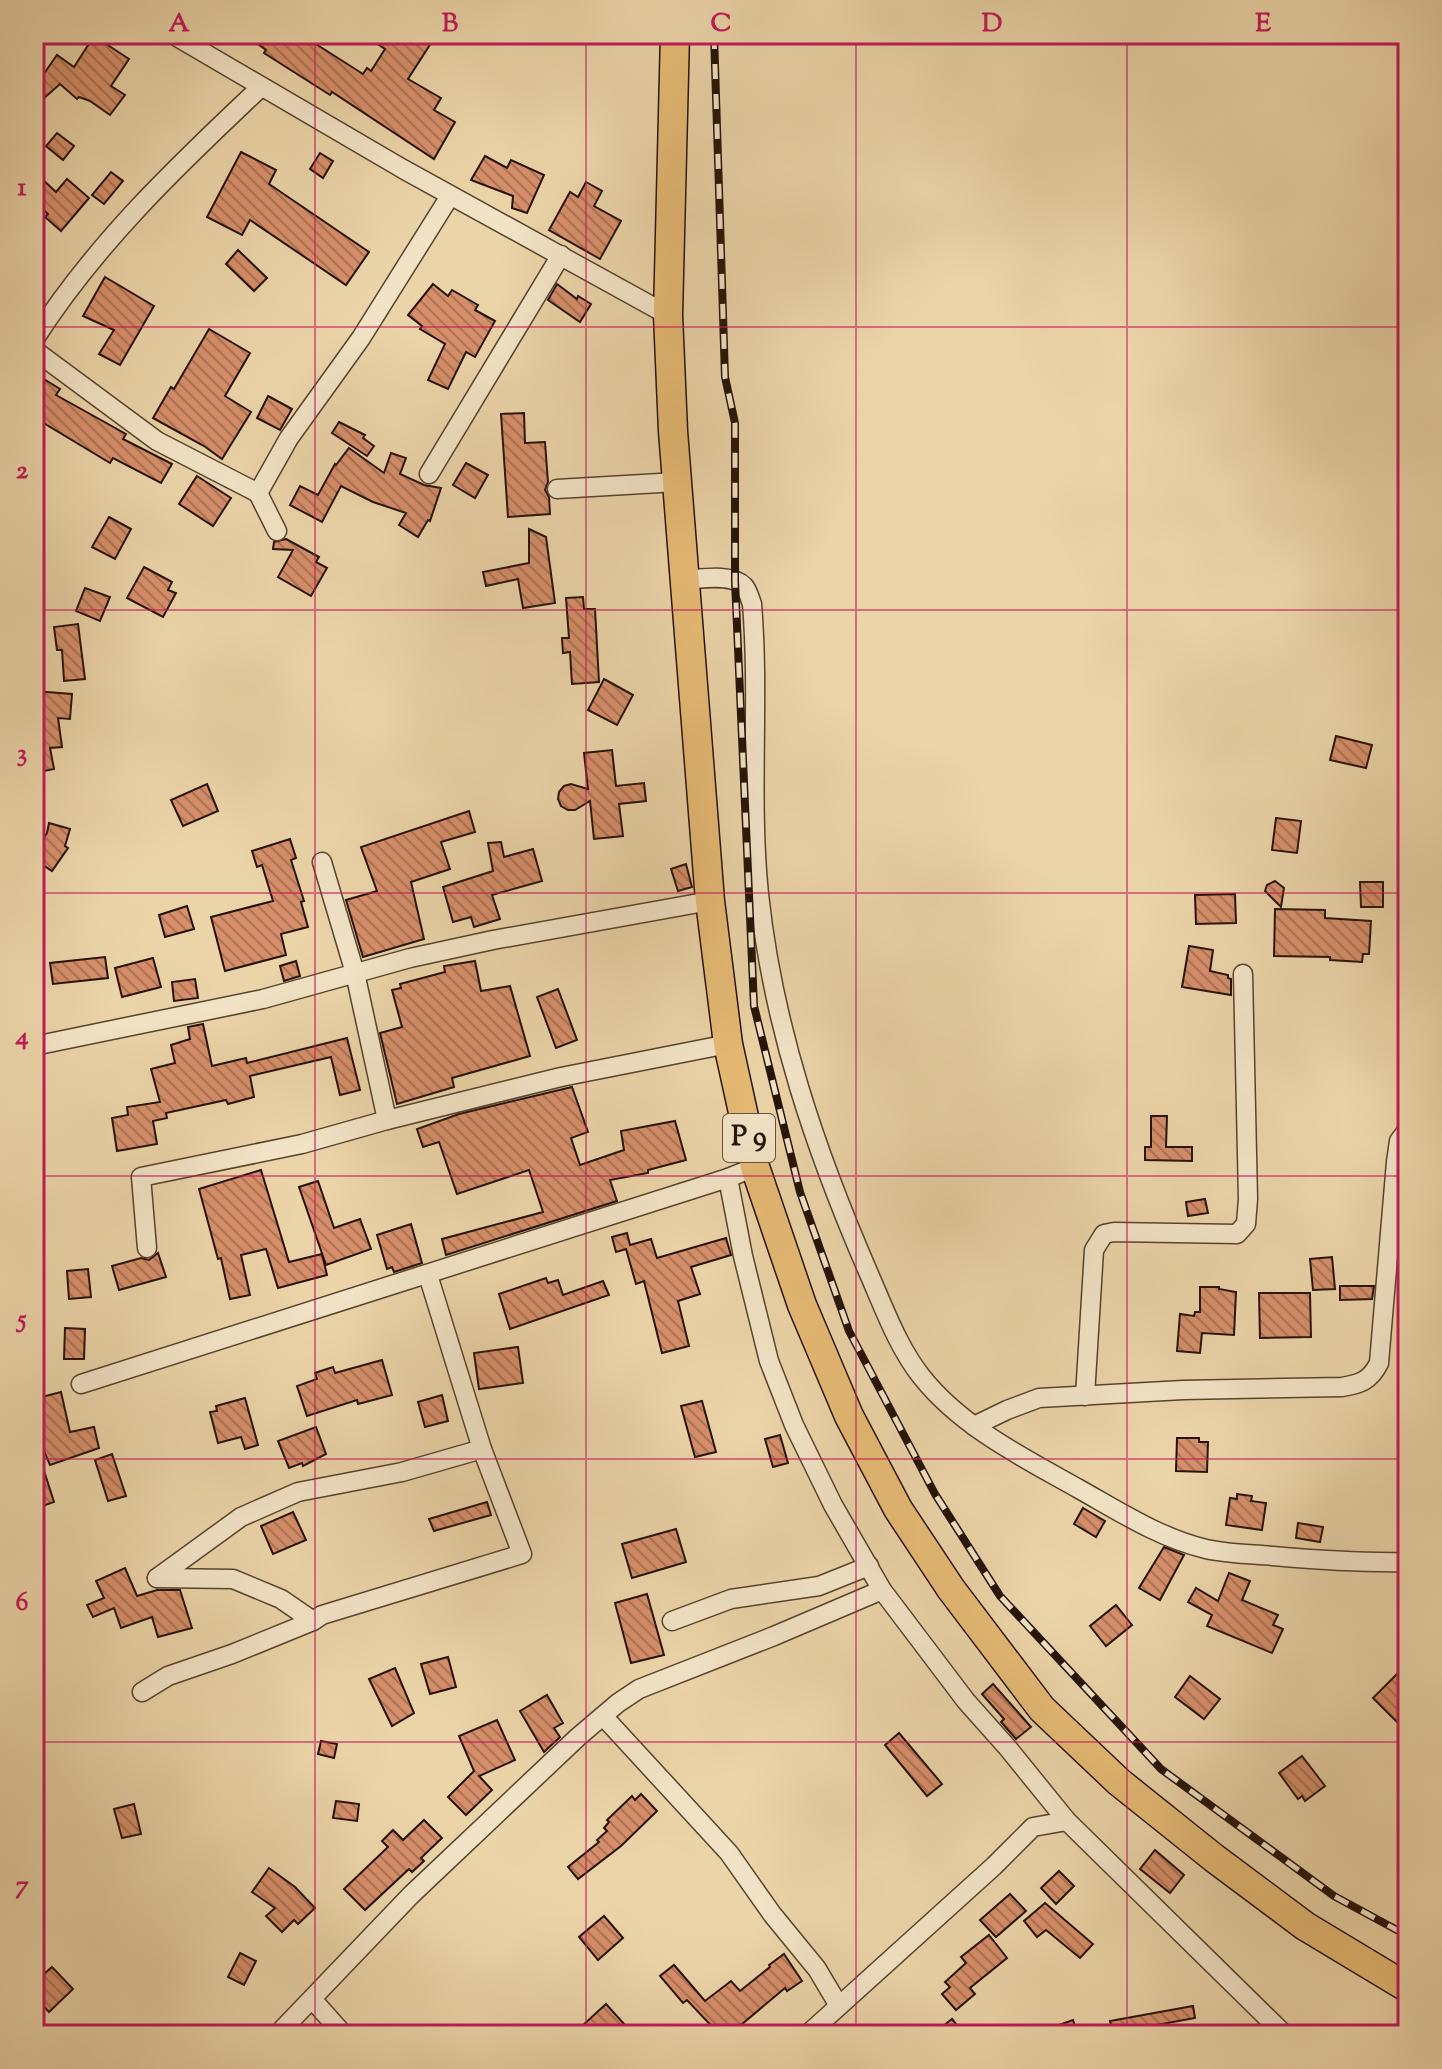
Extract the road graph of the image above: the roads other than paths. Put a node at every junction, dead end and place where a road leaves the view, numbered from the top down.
1 (172, 34) edge
2 (675, 34) edge
3 (261, 87) junction
4 (450, 196) junction
5 (561, 255) junction
6 (668, 315) junction
7 (34, 340) edge
8 (34, 350) edge
9 (429, 474) dead end
10 (677, 482) junction
11 (557, 489) dead end
12 (258, 493) junction
13 (277, 531) dead end
14 (685, 580) junction
15 (322, 862) dead end
16 (710, 901) junction
17 (355, 973) junction
18 (1243, 974) dead end
19 (728, 1044) junction
20 (34, 1046) edge
21 (387, 1120) junction
22 (1408, 1129) edge
23 (755, 1167) junction
24 (728, 1178) junction
25 (147, 1248) dead end
26 (428, 1275) junction
27 (81, 1384) dead end
28 (1085, 1396) junction
29 (974, 1426) junction
30 (482, 1449) junction
31 (1408, 1562) edge
32 (869, 1566) junction
33 (882, 1590) junction
34 (313, 1621) junction
35 (672, 1621) dead end
36 (142, 1692) dead end
37 (603, 1716) junction
38 (1067, 1821) junction
39 (1408, 1988) edge
40 (312, 1999) junction
41 (839, 2006) junction
42 (277, 2035) edge
43 (344, 2035) edge
44 (807, 2035) edge
45 (1285, 2035) edge

1 - 3 street
2 - 6 main road, P 9
3 - 4 street
3 - 7 street
4 - 5 street
4 - 12 street
5 - 6 street
5 - 9 street
6 - 10 main road, P 9
8 - 12 street
10 - 11 street
10 - 14 main road, P 9
12 - 13 street
14 - 16 main road, P 9
14 - 29 street
15 - 17 street
16 - 17 street
16 - 19 main road, P 9
17 - 20 street
17 - 21 street
18 - 28 street
19 - 21 street
19 - 23 main road, P 9
21 - 25 street
22 - 28 street
23 - 24 street
23 - 39 main road, P 9
24 - 26 street
24 - 32 street
26 - 27 street
26 - 30 street
28 - 29 street
29 - 31 street
30 - 34 street
30 - 34 street
32 - 33 street
32 - 35 street
33 - 37 street
33 - 38 street
34 - 36 street
37 - 40 street
37 - 41 street
38 - 41 street
38 - 45 street
40 - 42 street
40 - 43 street
41 - 44 street

